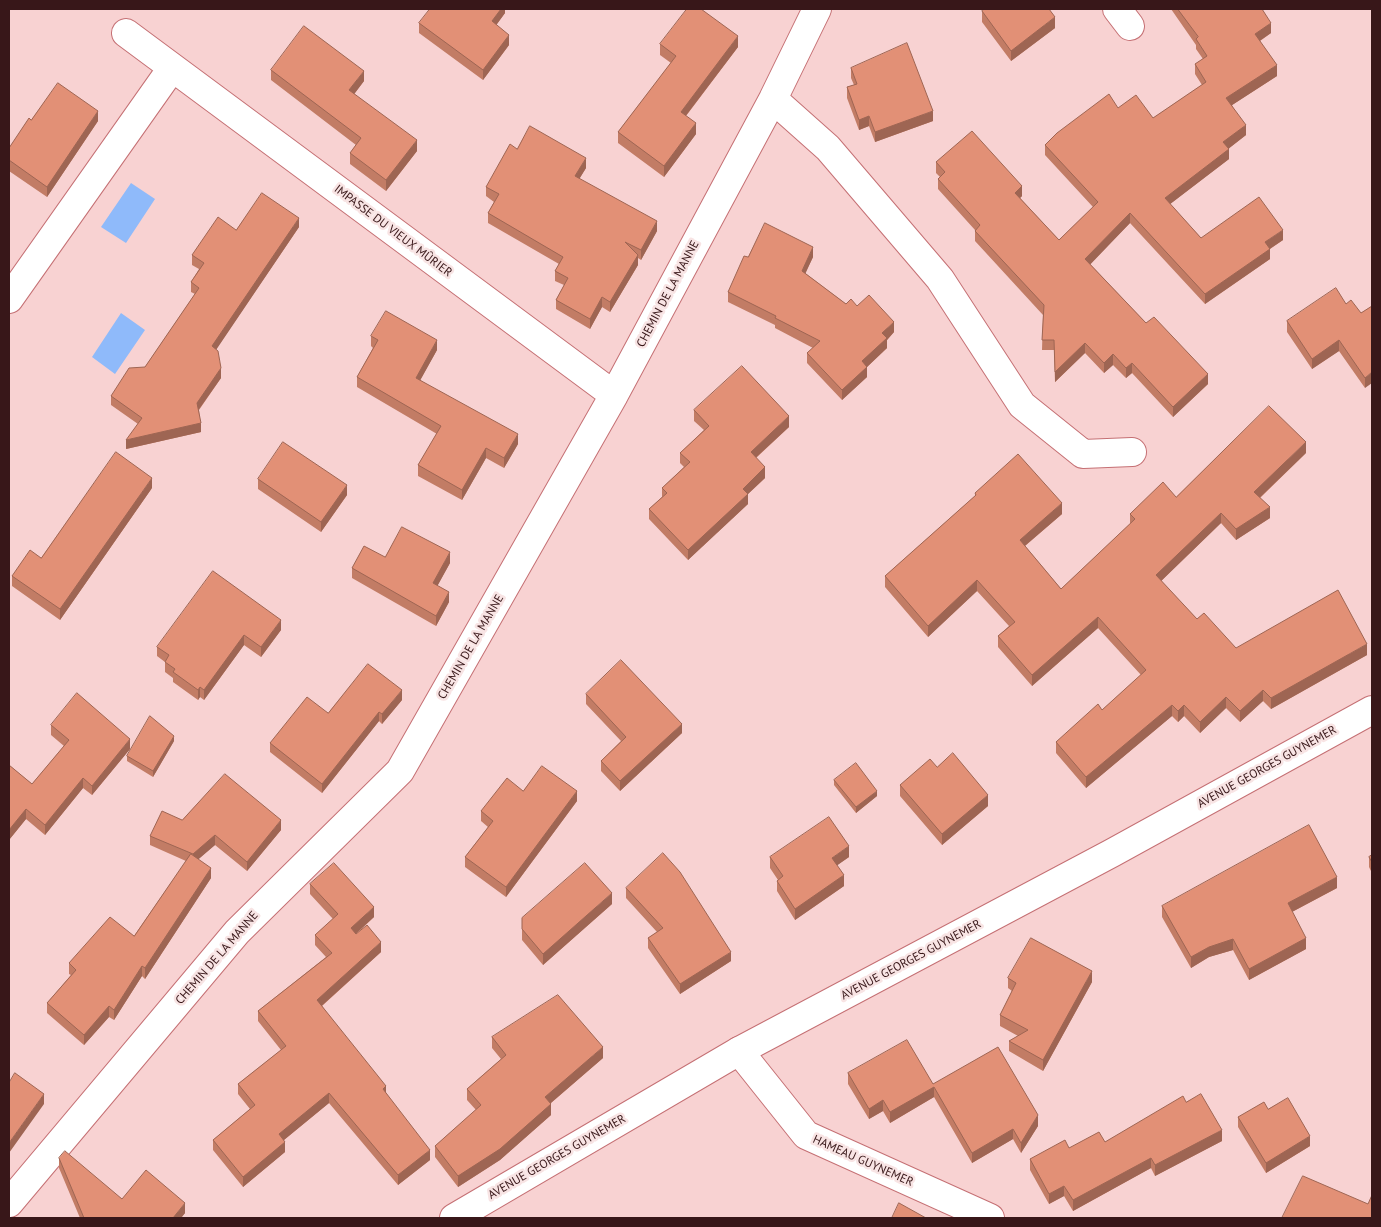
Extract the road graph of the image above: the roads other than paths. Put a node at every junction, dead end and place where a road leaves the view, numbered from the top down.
1 (818, 9) edge
2 (126, 33) dead end
3 (172, 68) junction
4 (773, 99) junction
5 (9, 299) edge
6 (614, 395) junction
7 (1132, 452) dead end
8 (1372, 710) edge
9 (739, 1051) junction
10 (9, 1203) edge
11 (454, 1218) edge
12 (990, 1218) edge

1 - 4 street, CHEMIN DE LA MANNE
2 - 3 street, IMPASSE DU VIEUX MÛRIER
3 - 5 street
3 - 6 street, IMPASSE DU VIEUX MÛRIER
4 - 6 street, CHEMIN DE LA MANNE
4 - 7 street
6 - 10 street, CHEMIN DE LA MANNE
8 - 9 street, AVENUE GEORGES GUYNEMER
9 - 11 street, AVENUE GEORGES GUYNEMER
9 - 12 street, HAMEAU GUYNEMER

